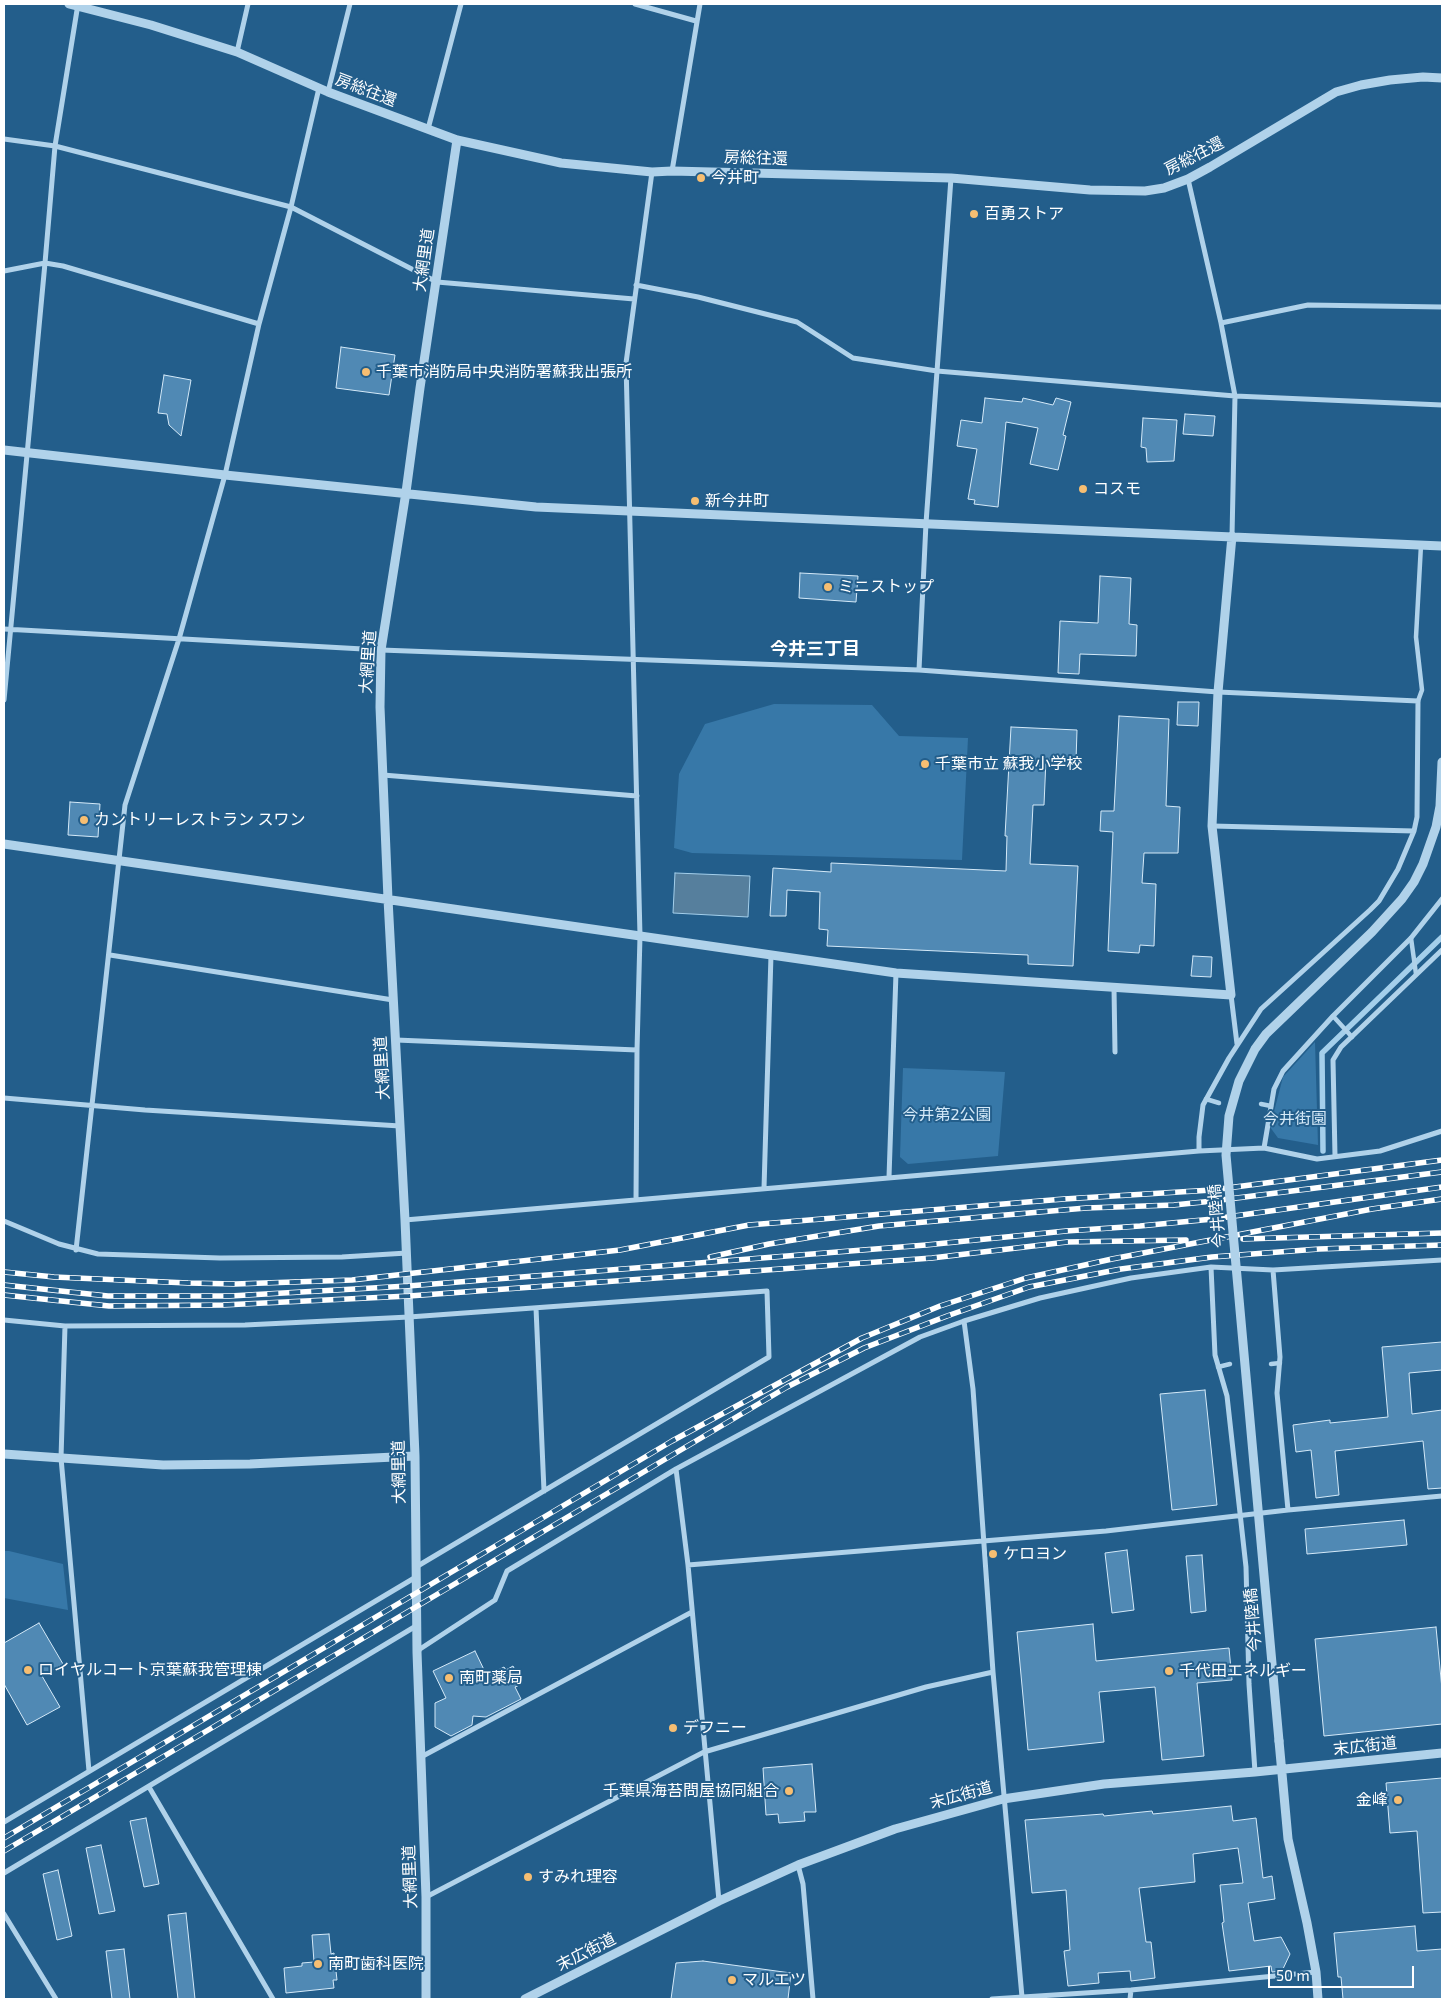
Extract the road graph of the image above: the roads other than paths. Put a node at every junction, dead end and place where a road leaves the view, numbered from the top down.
1 (75, 4) edge
2 (248, 4) edge
3 (350, 4) edge
4 (461, 4) edge
5 (635, 4) edge
6 (700, 4) edge
7 (696, 21) junction
8 (237, 52) junction
9 (1442, 78) edge
10 (319, 88) junction
11 (328, 92) junction
12 (428, 130) junction
13 (4, 138) edge
14 (457, 140) junction
15 (55, 146) junction
16 (672, 171) junction
17 (652, 172) junction
18 (951, 178) junction
19 (1188, 179) junction
20 (291, 207) junction
21 (45, 263) junction
22 (4, 270) edge
23 (437, 282) junction
24 (636, 285) junction
25 (634, 299) junction
26 (1442, 307) edge
27 (1221, 323) junction
28 (259, 324) junction
29 (937, 371) junction
30 (1235, 396) junction
31 (1442, 405) edge
32 (4, 450) edge
33 (27, 453) junction
34 (225, 476) junction
35 (406, 492) junction
36 (629, 510) junction
37 (926, 524) junction
38 (1232, 536) junction
39 (1421, 545) junction
40 (1442, 546) edge
41 (4, 630) edge
42 (10, 630) junction
43 (179, 639) junction
44 (381, 650) junction
45 (634, 661) junction
46 (919, 670) junction
47 (1218, 692) junction
48 (4, 700) edge
49 (1418, 700) junction
50 (1442, 762) edge
51 (383, 775) junction
52 (637, 796) junction
53 (1212, 826) junction
54 (1414, 831) junction
55 (4, 844) edge
56 (118, 860) junction
57 (388, 899) junction
58 (1442, 900) edge
59 (640, 936) junction
60 (1411, 938) junction
61 (1442, 950) edge
62 (771, 954) junction
63 (110, 955) junction
64 (896, 973) junction
65 (1416, 974) junction
66 (1114, 988) junction
67 (1231, 994) junction
68 (394, 1000) junction
69 (1333, 1016) junction
70 (1352, 1037) junction
71 (396, 1040) junction
72 (1237, 1044) junction
73 (637, 1050) junction
74 (1115, 1052) dead end
75 (4, 1098) edge
76 (1206, 1099) junction
77 (1219, 1103) dead end
78 (1261, 1104) dead end
79 (92, 1105) junction
80 (1271, 1106) junction
81 (400, 1126) junction
82 (1442, 1131) edge
83 (1264, 1148) junction
84 (1199, 1150) junction
85 (1335, 1156) junction
86 (889, 1177) junction
87 (764, 1188) junction
88 (636, 1200) junction
89 (405, 1220) junction
90 (4, 1221) edge
91 (76, 1250) junction
92 (407, 1253) junction
93 (1442, 1260) edge
94 (1211, 1267) junction
95 (1273, 1270) junction
96 (536, 1308) junction
97 (409, 1316) junction
98 (4, 1320) edge
99 (964, 1321) junction
100 (65, 1326) junction
101 (1230, 1364) dead end
102 (1271, 1364) dead end
103 (1280, 1364) junction
104 (1218, 1367) junction
105 (4, 1454) edge
106 (415, 1456) junction
107 (62, 1458) junction
108 (676, 1469) junction
109 (544, 1491) junction
110 (1442, 1496) edge
111 (1288, 1510) junction
112 (1241, 1516) junction
113 (983, 1540) junction
114 (688, 1565) junction
115 (416, 1567) junction
116 (416, 1577) junction
117 (692, 1612) junction
118 (416, 1626) junction
119 (417, 1652) junction
120 (992, 1672) junction
121 (704, 1752) junction
122 (1442, 1753) edge
123 (421, 1757) junction
124 (1282, 1769) junction
125 (89, 1771) junction
126 (1255, 1772) junction
127 (149, 1787) junction
128 (1003, 1799) junction
129 (4, 1822) edge
130 (798, 1865) junction
131 (4, 1873) edge
132 (426, 1897) junction
133 (719, 1901) junction
134 (4, 1914) edge
135 (1316, 1972) junction
136 (1130, 1990) junction
137 (1022, 1997) junction
138 (56, 1999) edge
139 (273, 1999) edge
140 (426, 1999) edge
141 (525, 1999) edge
142 (813, 1999) edge
143 (992, 1999) edge
144 (1130, 1999) edge
145 (1318, 1999) edge

1 - 8 street, 房総往還
1 - 15 street
2 - 8 street
3 - 11 street
4 - 12 street
5 - 7 street
6 - 7 street
7 - 16 street
8 - 10 street, 房総往還
9 - 19 street, 房総往還
10 - 11 street, 房総往還
10 - 20 street
11 - 12 street, 房総往還
12 - 14 street, 房総往還
13 - 15 street
14 - 17 street, 房総往還
14 - 23 street, 大網里道
15 - 20 street
15 - 21 street
16 - 17 street, 房総往還
16 - 18 street, 房総往還
17 - 24 street
18 - 19 street, 房総往還
18 - 29 street
19 - 27 street
20 - 23 street
20 - 28 street
21 - 22 street
21 - 28 street
21 - 33 street
23 - 25 street
23 - 35 street, 大網里道
24 - 25 street
24 - 29 street
25 - 36 street
26 - 27 street
27 - 30 street
28 - 34 street
29 - 30 street
29 - 37 street
30 - 31 street
30 - 38 street
32 - 33 street
33 - 34 street
33 - 42 street
34 - 35 street
34 - 43 street
35 - 36 street
35 - 44 street, 大網里道
36 - 37 street
36 - 45 street
37 - 38 street
37 - 46 street
38 - 39 street
38 - 47 street
39 - 40 street
39 - 49 street
41 - 42 street
42 - 43 street
42 - 48 street
43 - 44 street
43 - 56 street
44 - 45 street
44 - 51 street, 大網里道
45 - 46 street
45 - 52 street
46 - 47 street
47 - 49 street
47 - 53 street
49 - 54 street
50 - 124 street, 今井陸橋, bridge
51 - 52 street
51 - 57 street, 大網里道
52 - 59 street
53 - 54 street
53 - 67 street
54 - 72 street
55 - 56 street
56 - 57 street
56 - 63 street
57 - 59 street
57 - 68 street, 大網里道
58 - 60 street
59 - 62 street
59 - 73 street
60 - 65 street
60 - 69 street
61 - 65 street
62 - 64 street
62 - 87 street
63 - 68 street
63 - 79 street
64 - 66 street
64 - 86 street
65 - 70 street
66 - 67 street
66 - 74 street
67 - 72 street
68 - 71 street, 大網里道
69 - 70 street
69 - 80 street
70 - 85 street
71 - 73 street
71 - 81 street, 大網里道
72 - 76 street
73 - 88 street
75 - 79 street
76 - 77 street
76 - 84 street
78 - 80 street
79 - 81 street
79 - 91 street
80 - 83 street
81 - 89 street, 大網里道
82 - 85 street
83 - 84 street
83 - 85 street
84 - 86 street
86 - 87 street
87 - 88 street
88 - 89 street
89 - 92 street, 大網里道
90 - 91 street
91 - 92 street
92 - 97 street, 大網里道
93 - 95 street
94 - 95 street
94 - 99 street
94 - 104 street
95 - 103 street
96 - 97 street
96 - 109 street
96 - 109 street
97 - 100 street
97 - 106 street, 大網里道
98 - 100 street
99 - 108 street
99 - 113 street
100 - 107 street
101 - 104 street
102 - 103 street
103 - 111 street
104 - 112 street
105 - 107 street
106 - 107 street
106 - 115 street, 大網里道
107 - 125 street
108 - 114 street
108 - 119 street
109 - 115 street
110 - 111 street
111 - 112 street
112 - 113 street
112 - 126 street
113 - 114 street
113 - 120 street
114 - 117 street
115 - 116 street, 大網里道
116 - 118 street, 大網里道
116 - 125 street
117 - 121 street
117 - 123 street
118 - 119 street, 大網里道
118 - 127 street
119 - 123 street, 大網里道
120 - 121 street
120 - 128 street
121 - 132 street
121 - 133 street
122 - 124 street, 末広街道
123 - 132 street, 大網里道
124 - 126 street, 末広街道
124 - 135 street, 今井陸橋
125 - 129 street
126 - 128 street, 末広街道
127 - 131 street
127 - 139 street
128 - 130 street, 末広街道
128 - 137 street
130 - 133 street, 末広街道
130 - 142 street
132 - 140 street, 大網里道
133 - 141 street, 末広街道
134 - 138 street
135 - 136 street
135 - 145 street, 今井陸橋
136 - 137 street
136 - 144 street
137 - 143 street

